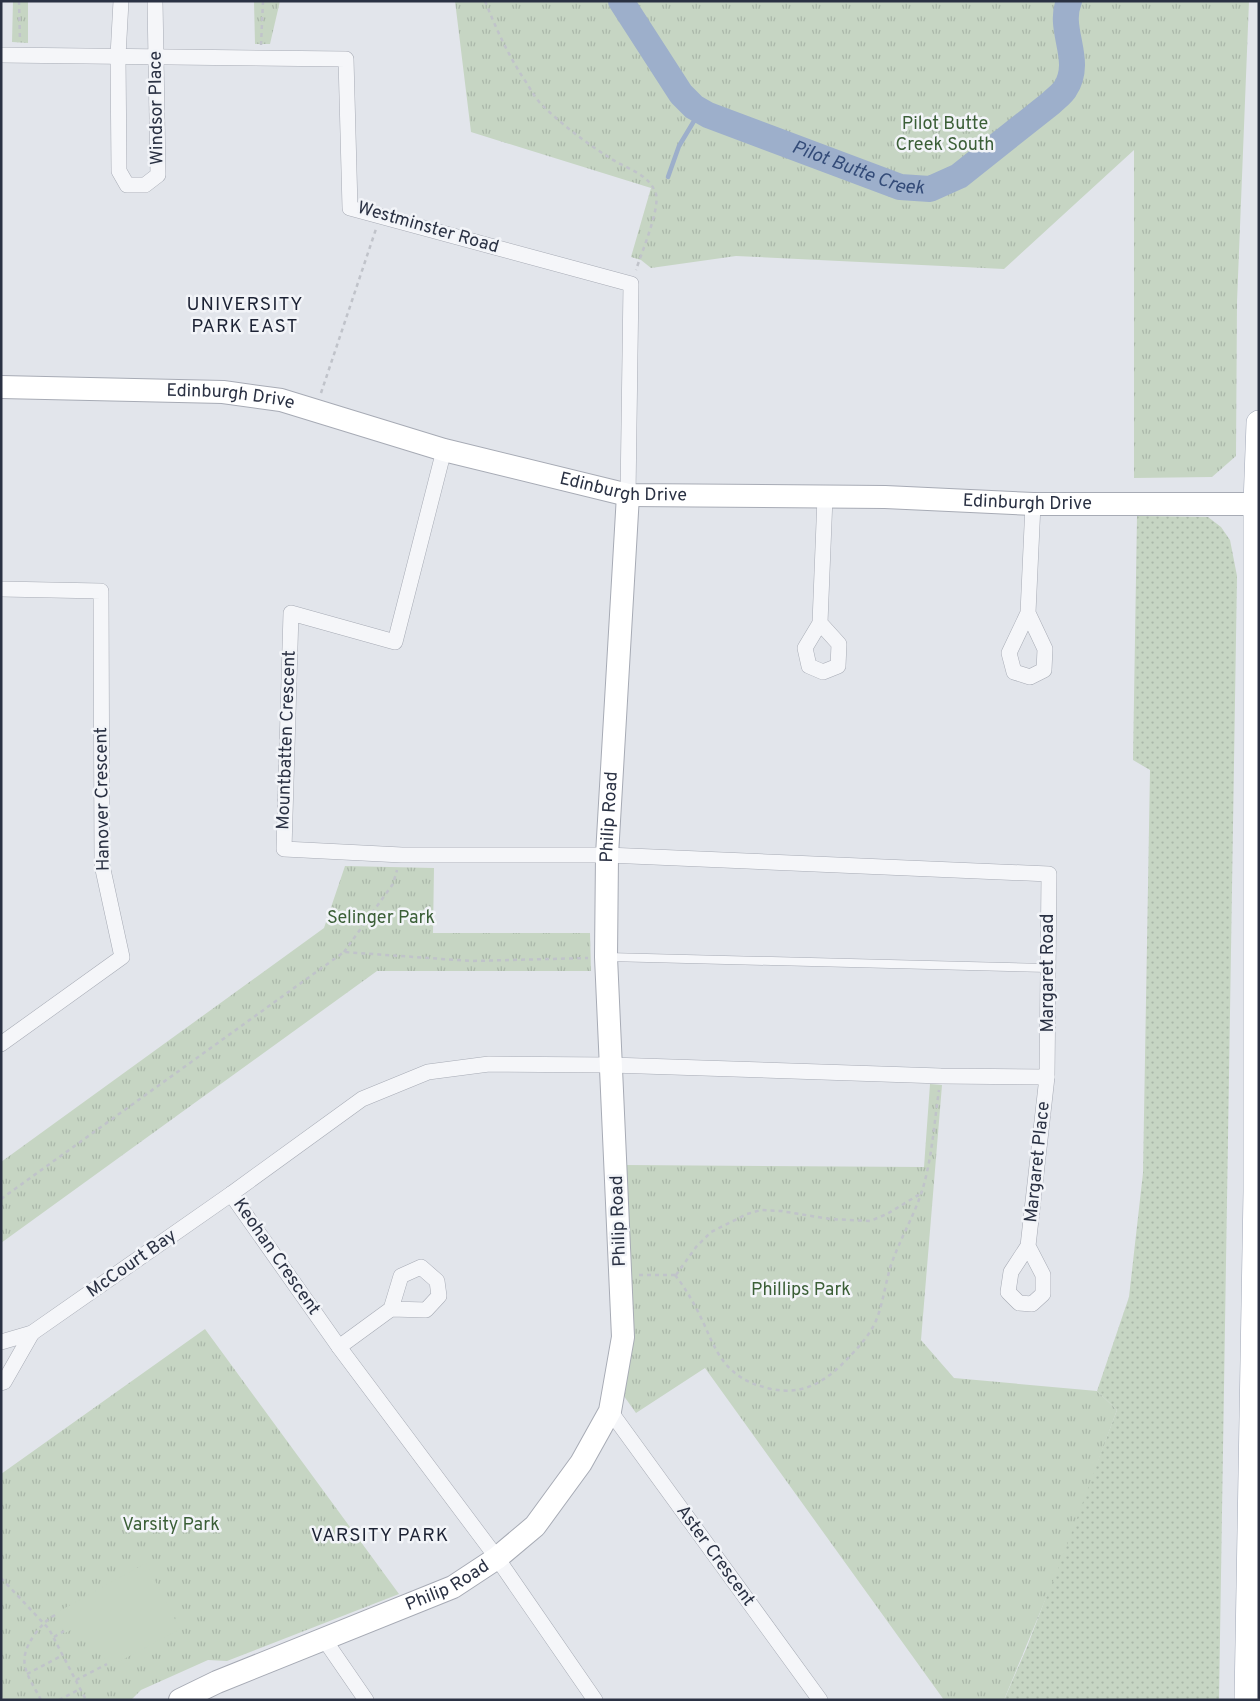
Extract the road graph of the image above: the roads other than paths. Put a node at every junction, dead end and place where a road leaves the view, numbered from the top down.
1 (121, 1) edge
2 (156, 1) edge
3 (1, 55) edge
4 (118, 56) junction
5 (156, 58) junction
6 (1, 387) edge
7 (1259, 423) edge
8 (444, 450) junction
9 (628, 495) junction
10 (825, 498) junction
11 (1033, 504) junction
12 (1258, 504) edge
13 (1, 589) edge
14 (1028, 613) dead end
15 (820, 623) dead end
16 (607, 855) junction
17 (606, 957) junction
18 (1048, 968) junction
19 (1, 1044) edge
20 (611, 1065) junction
21 (1047, 1077) junction
22 (231, 1194) junction
23 (1028, 1246) dead end
24 (391, 1310) dead end
25 (32, 1333) junction
26 (1, 1342) edge
27 (339, 1347) junction
28 (1, 1383) edge
29 (610, 1411) junction
30 (497, 1558) junction
31 (324, 1639) junction
32 (180, 1700) edge
33 (366, 1700) edge
34 (595, 1700) edge
35 (820, 1700) edge
36 (1247, 1700) edge

1 - 4 street, Windsor Place
2 - 5 street, Windsor Place
3 - 4 street, Westminster Road
4 - 5 street, Westminster Road
4 - 5 street, Windsor Place
5 - 9 street, Westminster Road
6 - 8 street, Edinburgh Drive
7 - 12 main road
8 - 9 street, Edinburgh Drive
8 - 16 street, Mountbatten Crescent
9 - 10 street, Edinburgh Drive
9 - 16 street, Philip Road
10 - 11 street, Edinburgh Drive
10 - 15 street
11 - 12 street, Edinburgh Drive
11 - 14 street
12 - 36 main road
13 - 19 street, Hanover Crescent
16 - 17 street, Philip Road
16 - 18 street, Margaret Road
17 - 18 lane
17 - 20 street, Philip Road
18 - 21 street, Margaret Road
20 - 21 street
20 - 22 street, Keohan Crescent
20 - 29 street, Philip Road
21 - 23 street, Margaret Place
22 - 25 street, McCourt Bay
22 - 27 street, Keohan Crescent
24 - 27 street
25 - 26 street, McCourt Bay
25 - 28 street, McCourt Bay
27 - 30 street, Keohan Crescent
29 - 30 street, Philip Road
29 - 35 street, Aster Crescent
30 - 31 street, Philip Road
30 - 34 street
31 - 32 street, Philip Road
31 - 33 street

